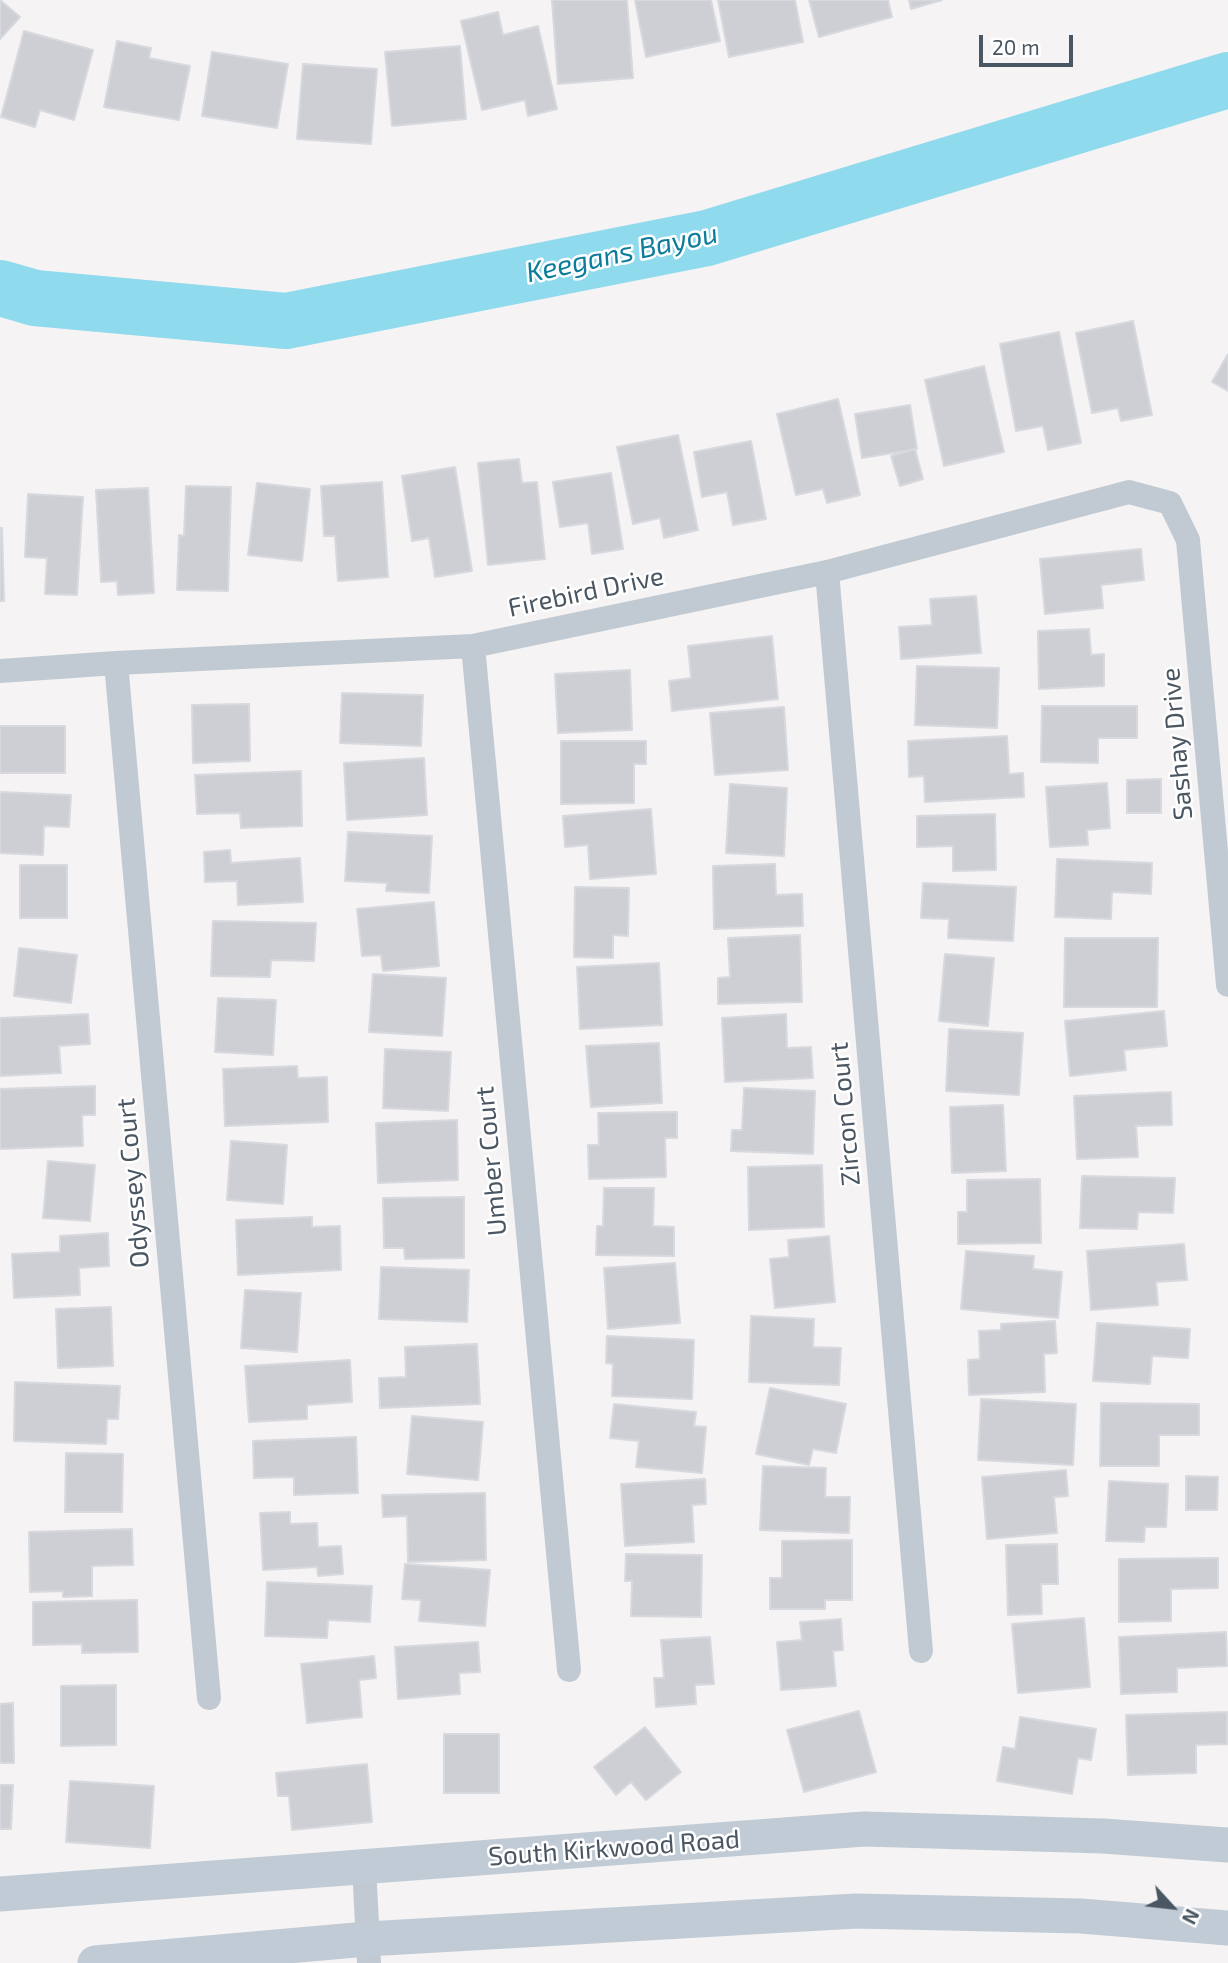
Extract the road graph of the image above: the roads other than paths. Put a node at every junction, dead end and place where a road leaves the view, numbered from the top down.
1 (1170, 503) joint
2 (827, 572) junction
3 (473, 646) junction
4 (116, 663) junction
5 (0, 671) edge
6 (1228, 985) edge
7 (921, 1651) dead end
8 (569, 1670) dead end
9 (209, 1698) dead end
10 (1228, 1845) edge
11 (364, 1866) junction
12 (0, 1894) edge
13 (1228, 1928) edge
14 (368, 1951) edge
15 (95, 1963) edge

1 - 2 street, Firebird Drive
1 - 6 street, Sashay Drive
2 - 3 street, Firebird Drive
2 - 7 street, Zircon Court
3 - 4 street, Firebird Drive
3 - 8 street, Umber Court
4 - 5 street, Firebird Drive
4 - 9 street, Odyssey Court
10 - 11 main road, South Kirkwood Road
11 - 12 main road, South Kirkwood Road
11 - 14 street
13 - 14 main road
14 - 15 main road

